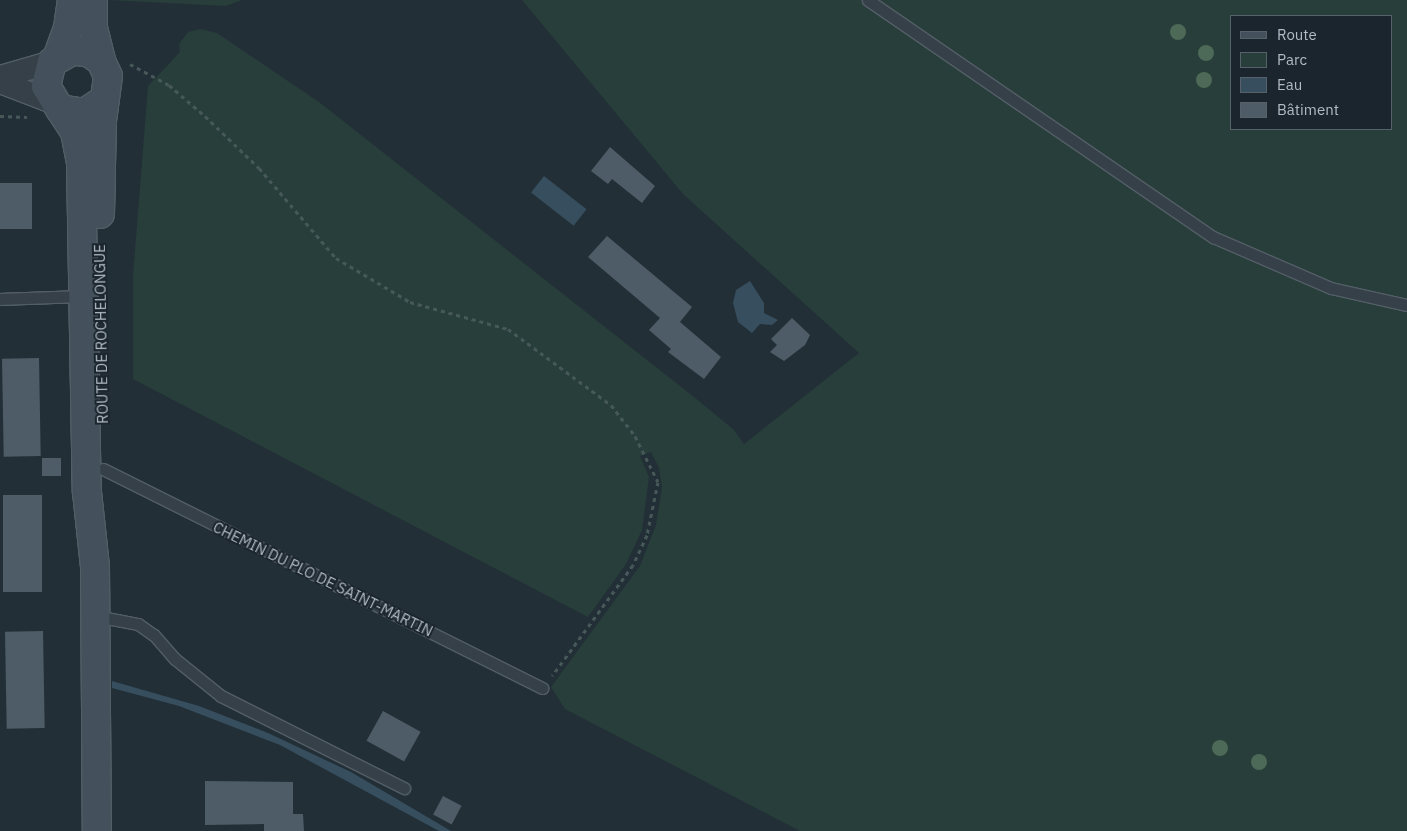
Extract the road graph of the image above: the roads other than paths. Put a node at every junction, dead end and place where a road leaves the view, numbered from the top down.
1 (72, 0) edge
2 (92, 0) edge
3 (868, 0) edge
4 (55, 60) junction
5 (101, 61) junction
6 (0, 77) edge
7 (0, 82) edge
8 (104, 100) junction
9 (56, 105) junction
10 (84, 296) junction
11 (0, 299) edge
12 (1407, 305) edge
13 (103, 469) junction
14 (95, 567) junction
15 (96, 616) junction
16 (543, 688) road end
17 (404, 788) dead end
18 (97, 831) edge

1 - 4 main road
2 - 5 main road
3 - 12 lane
4 - 5 main road
4 - 6 street
4 - 9 main road
5 - 8 main road
7 - 9 street
8 - 9 main road
8 - 13 main road, ROUTE DE ROCHELONGUE
9 - 10 main road, ROUTE DE ROCHELONGUE
10 - 11 lane
10 - 14 main road, ROUTE DE ROCHELONGUE
13 - 14 main road, ROUTE DE ROCHELONGUE
13 - 16 lane, CHEMIN DU PLO DE SAINT-MARTIN
14 - 15 main road, ROUTE DE ROCHELONGUE
15 - 17 lane
15 - 18 main road, ROUTE DE ROCHELONGUE

